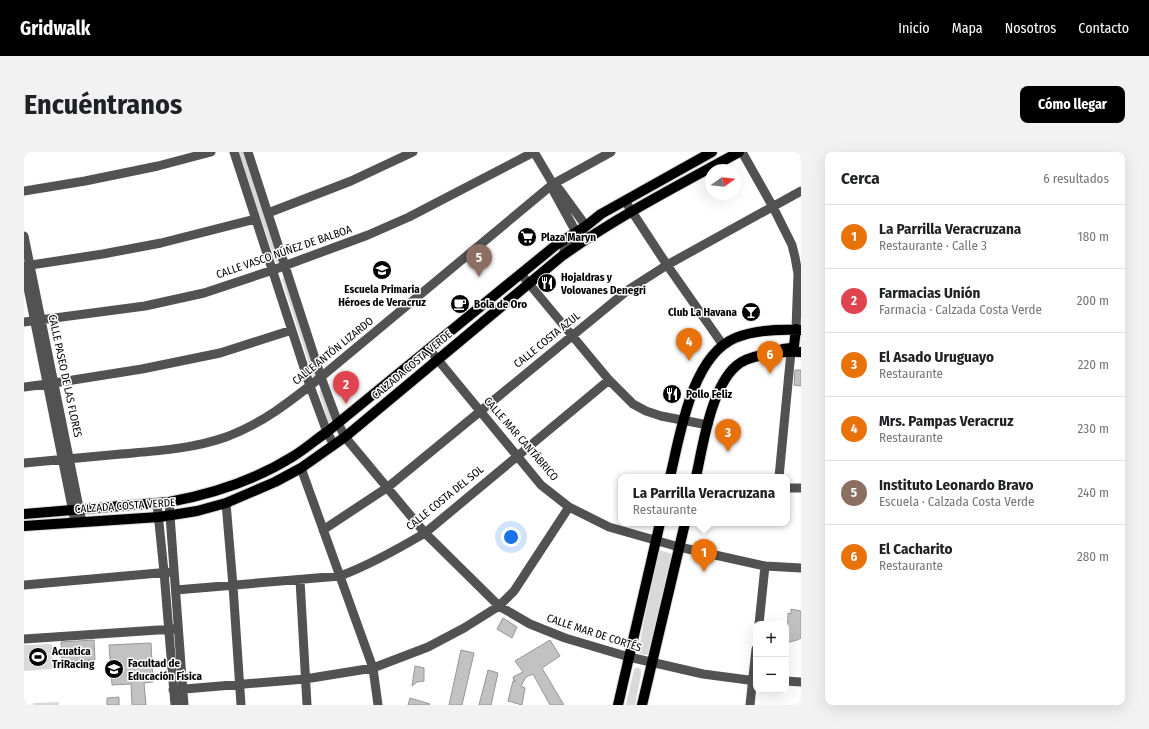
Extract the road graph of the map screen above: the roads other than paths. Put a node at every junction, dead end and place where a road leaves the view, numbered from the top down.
1 (211, 152) edge
2 (234, 152) edge
3 (248, 152) edge
4 (413, 152) edge
5 (534, 152) edge
6 (611, 152) edge
7 (712, 152) edge
8 (730, 152) edge
9 (741, 152) edge
10 (694, 177) junction
11 (665, 178) junction
12 (552, 184) junction
13 (24, 191) edge
14 (801, 191) edge
15 (625, 201) junction
16 (773, 207) junction
17 (632, 212) junction
18 (268, 213) junction
19 (256, 218) junction
20 (586, 226) junction
21 (576, 232) junction
22 (24, 236) edge
23 (562, 256) junction
24 (667, 265) junction
25 (26, 266) edge
26 (285, 266) junction
27 (273, 270) junction
28 (521, 274) junction
29 (529, 284) junction
30 (38, 321) junction
31 (24, 322) edge
32 (461, 323) junction
33 (292, 330) junction
34 (798, 330) edge
35 (572, 336) junction
36 (722, 345) junction
37 (429, 349) junction
38 (796, 352) edge
39 (772, 353) junction
40 (437, 360) junction
41 (321, 378) junction
42 (609, 380) junction
43 (51, 384) junction
44 (310, 386) junction
45 (24, 387) edge
46 (480, 410) junction
47 (683, 421) junction
48 (338, 423) junction
49 (708, 425) junction
50 (327, 432) junction
51 (345, 437) junction
52 (334, 445) junction
53 (517, 455) junction
54 (66, 459) junction
55 (24, 463) edge
56 (301, 468) junction
57 (671, 474) edge
58 (697, 474) edge
59 (779, 474) edge
60 (388, 487) junction
61 (790, 488) edge
62 (801, 488) edge
63 (157, 502) junction
64 (169, 502) junction
65 (226, 503) junction
66 (569, 507) junction
67 (76, 510) junction
68 (24, 514) edge
69 (171, 516) junction
70 (159, 517) junction
71 (79, 522) junction
72 (24, 526) edge
73 (659, 526) edge
74 (684, 526) edge
75 (323, 530) junction
76 (425, 533) junction
77 (656, 541) junction
78 (679, 547) junction
79 (765, 566) junction
80 (801, 568) edge
81 (164, 572) junction
82 (174, 572) junction
83 (340, 576) junction
84 (300, 580) junction
85 (24, 585) edge
86 (233, 586) junction
87 (176, 590) junction
88 (499, 606) junction
89 (759, 621) edge
90 (168, 629) junction
91 (179, 629) junction
92 (24, 639) edge
93 (629, 657) junction
94 (651, 663) junction
95 (373, 668) junction
96 (305, 680) junction
97 (753, 681) edge
98 (789, 681) edge
99 (801, 682) edge
100 (239, 684) junction
101 (753, 687) edge
102 (178, 689) junction
103 (174, 705) edge
104 (184, 705) edge
105 (241, 705) edge
106 (307, 705) edge
107 (378, 705) edge
108 (618, 705) edge
109 (642, 705) edge
110 (750, 705) edge

1 - 13 street
2 - 19 street
3 - 18 street, CALLE MAR DE CORTÉS
4 - 18 street
5 - 12 street
5 - 26 street, CALLE VASCO NÚÑEZ DE BALBOA
6 - 12 street, CALLE ANTÓN LIZARDO
7 - 11 main road, CALZADA COSTA VERDE
8 - 10 street
9 - 10 main road, CALZADA COSTA VERDE
9 - 16 street
10 - 17 main road, CALZADA COSTA VERDE
11 - 15 main road, CALZADA COSTA VERDE
11 - 17 street
12 - 20 street
12 - 21 street
12 - 41 street, CALLE ANTÓN LIZARDO
14 - 16 street, CALLE COSTA AZUL
15 - 17 street
15 - 20 main road, CALZADA COSTA VERDE
16 - 24 street, CALLE COSTA AZUL
16 - 34 street
17 - 23 main road, CALZADA COSTA VERDE
17 - 24 street
18 - 26 street, CALLE MAR DE CORTÉS
19 - 25 street
19 - 27 street
20 - 21 main road, CALZADA COSTA VERDE
20 - 23 street
21 - 28 main road, CALZADA COSTA VERDE
22 - 25 street, CALLE PASEO DE LAS FLORES
23 - 29 main road, CALZADA COSTA VERDE
24 - 35 street, CALLE COSTA AZUL
24 - 36 street
25 - 30 street, CALLE PASEO DE LAS FLORES
26 - 27 street, CALLE VASCO NÚÑEZ DE BALBOA
26 - 41 street, CALLE MAR DE CORTÉS
27 - 30 street, CALLE VASCO NÚÑEZ DE BALBOA
27 - 33 street
28 - 29 street
28 - 32 main road, CALZADA COSTA VERDE
29 - 35 street
29 - 40 main road, CALZADA COSTA VERDE
30 - 31 street, CALLE VASCO NÚÑEZ DE BALBOA
30 - 43 street, CALLE PASEO DE LAS FLORES
32 - 37 main road, CALZADA COSTA VERDE
32 - 40 street
33 - 43 street
33 - 44 street
34 - 36 main road
34 - 39 main road
35 - 42 street
35 - 46 street, CALLE COSTA AZUL
36 - 47 main road
37 - 40 street, CALLE MAR CANTÁBRICO
37 - 48 main road, CALZADA COSTA VERDE
38 - 39 main road
38 - 59 street
39 - 49 main road
40 - 46 street, CALLE MAR CANTÁBRICO
40 - 51 main road, CALZADA COSTA VERDE
41 - 44 street, CALLE ANTÓN LIZARDO
41 - 48 street, CALLE MAR DE CORTÉS
42 - 47 street
42 - 53 street, CALLE COSTA DEL SOL
43 - 45 street
43 - 54 street, CALLE PASEO DE LAS FLORES
44 - 50 street
44 - 54 street, CALLE ANTÓN LIZARDO
46 - 53 street, CALLE MAR CANTÁBRICO
46 - 60 street, CALLE COSTA AZUL
47 - 49 street
47 - 57 main road
48 - 50 main road, CALZADA COSTA VERDE
48 - 51 street, CALLE MAR DE CORTÉS
49 - 58 main road
50 - 52 street
50 - 64 main road, CALZADA COSTA VERDE
51 - 52 main road, CALZADA COSTA VERDE
51 - 60 street, CALLE MAR DE CORTÉS
52 - 56 main road, CALZADA COSTA VERDE
53 - 66 street, CALLE MAR CANTÁBRICO
53 - 76 street, CALLE COSTA DEL SOL
54 - 55 street, CALLE ANTÓN LIZARDO
54 - 67 street, CALLE PASEO DE LAS FLORES
56 - 65 main road, CALZADA COSTA VERDE
56 - 75 street
60 - 75 street, CALLE COSTA AZUL
60 - 76 street, CALLE MAR DE CORTÉS
61 - 62 street
63 - 64 main road, CALZADA COSTA VERDE
63 - 67 main road, CALZADA COSTA VERDE
63 - 70 street
64 - 69 street
65 - 69 main road, CALZADA COSTA VERDE
65 - 86 street
66 - 77 street, CALLE MAR CANTÁBRICO
66 - 88 street
67 - 68 main road, CALZADA COSTA VERDE
67 - 71 street, CALLE PASEO DE LAS FLORES
69 - 70 main road, CALZADA COSTA VERDE
69 - 82 street
70 - 71 main road, CALZADA COSTA VERDE
70 - 81 street
71 - 72 main road, CALZADA COSTA VERDE
73 - 77 main road
74 - 78 main road
75 - 83 street
76 - 83 street, CALLE COSTA DEL SOL
76 - 88 street, CALLE MAR DE CORTÉS
77 - 78 street, CALLE MAR CANTÁBRICO
77 - 93 main road
78 - 79 street, CALLE MAR CANTÁBRICO
78 - 94 main road
79 - 80 street, CALLE MAR CANTÁBRICO
79 - 89 street
81 - 82 street
81 - 85 street
81 - 90 street
82 - 87 street
83 - 84 street, CALLE COSTA DEL SOL
83 - 95 street
84 - 86 street, CALLE COSTA DEL SOL
84 - 96 street
86 - 87 street, CALLE COSTA DEL SOL
86 - 100 street
87 - 91 street
88 - 93 street, CALLE MAR DE CORTÉS
88 - 95 street
90 - 91 street
90 - 92 street
90 - 102 street
91 - 102 street
93 - 94 street, CALLE MAR DE CORTÉS
93 - 108 main road
94 - 97 street, CALLE MAR DE CORTÉS
94 - 109 main road
95 - 96 street
95 - 107 street
96 - 100 street
96 - 106 street
98 - 99 street
100 - 102 street
100 - 105 street
101 - 110 street
102 - 103 street
102 - 104 street

